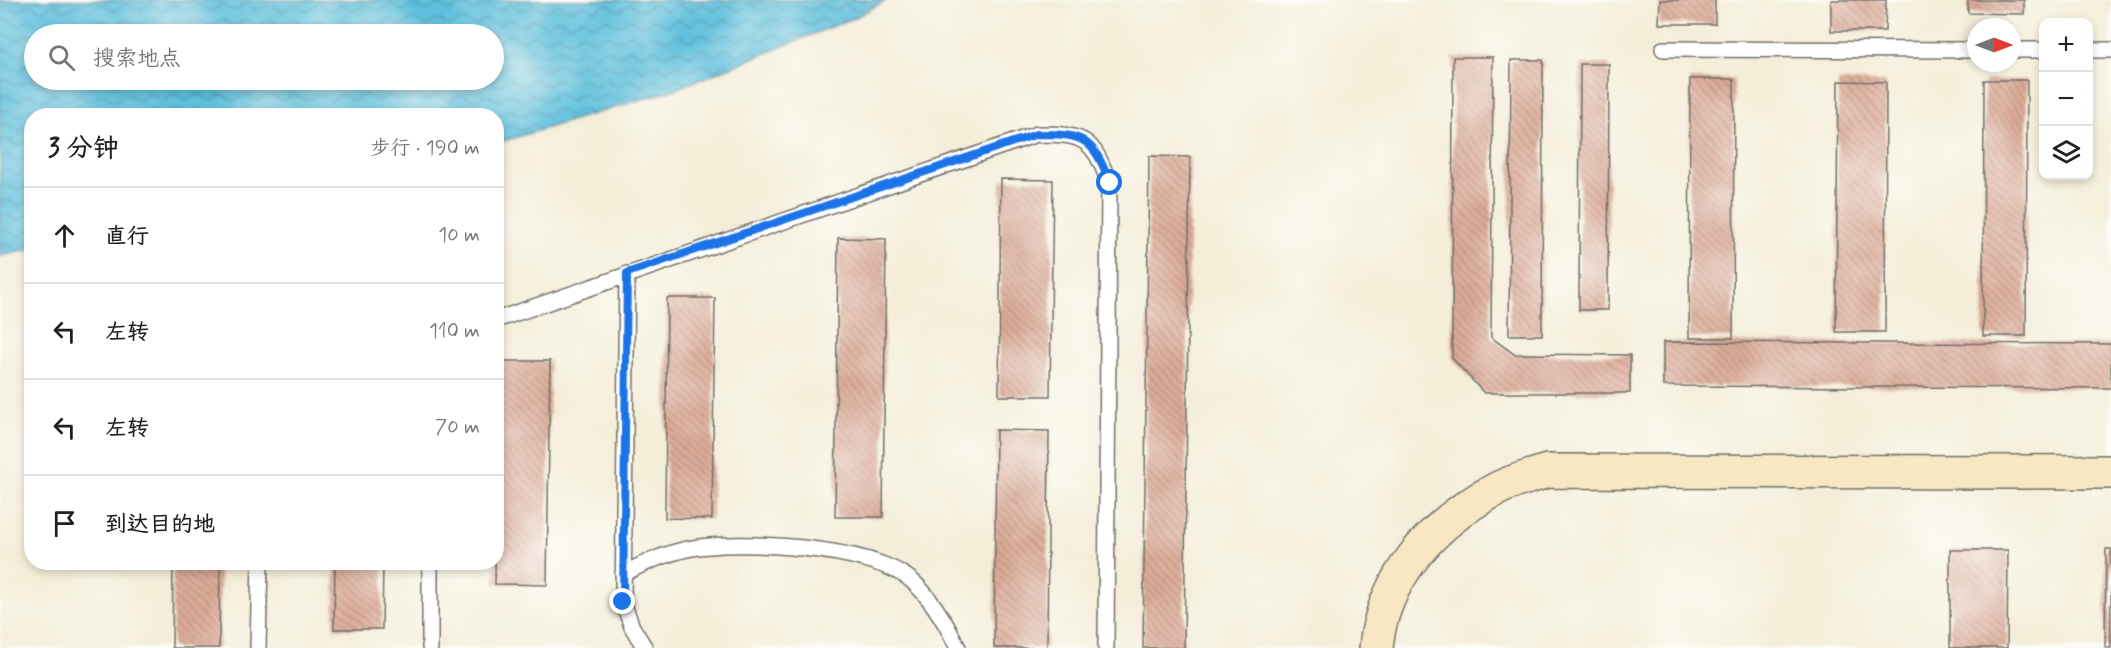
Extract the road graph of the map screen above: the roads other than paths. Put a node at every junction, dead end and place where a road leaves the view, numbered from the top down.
1 (1663, 49) dead end
2 (1967, 50) edge
3 (2021, 50) edge
4 (2039, 50) edge
5 (2093, 50) edge
6 (2111, 50) edge
7 (627, 273) junction
8 (504, 317) edge
9 (2111, 472) edge
10 (260, 570) edge
11 (430, 570) edge
12 (623, 574) junction
13 (258, 648) edge
14 (429, 648) edge
15 (645, 648) edge
16 (958, 648) edge
17 (1106, 648) edge
18 (1376, 648) edge

1 - 2 lane
3 - 4 lane
5 - 6 lane
7 - 8 lane
7 - 12 lane
7 - 17 lane
9 - 18 street
10 - 13 lane
11 - 14 lane
12 - 15 lane
12 - 16 lane

